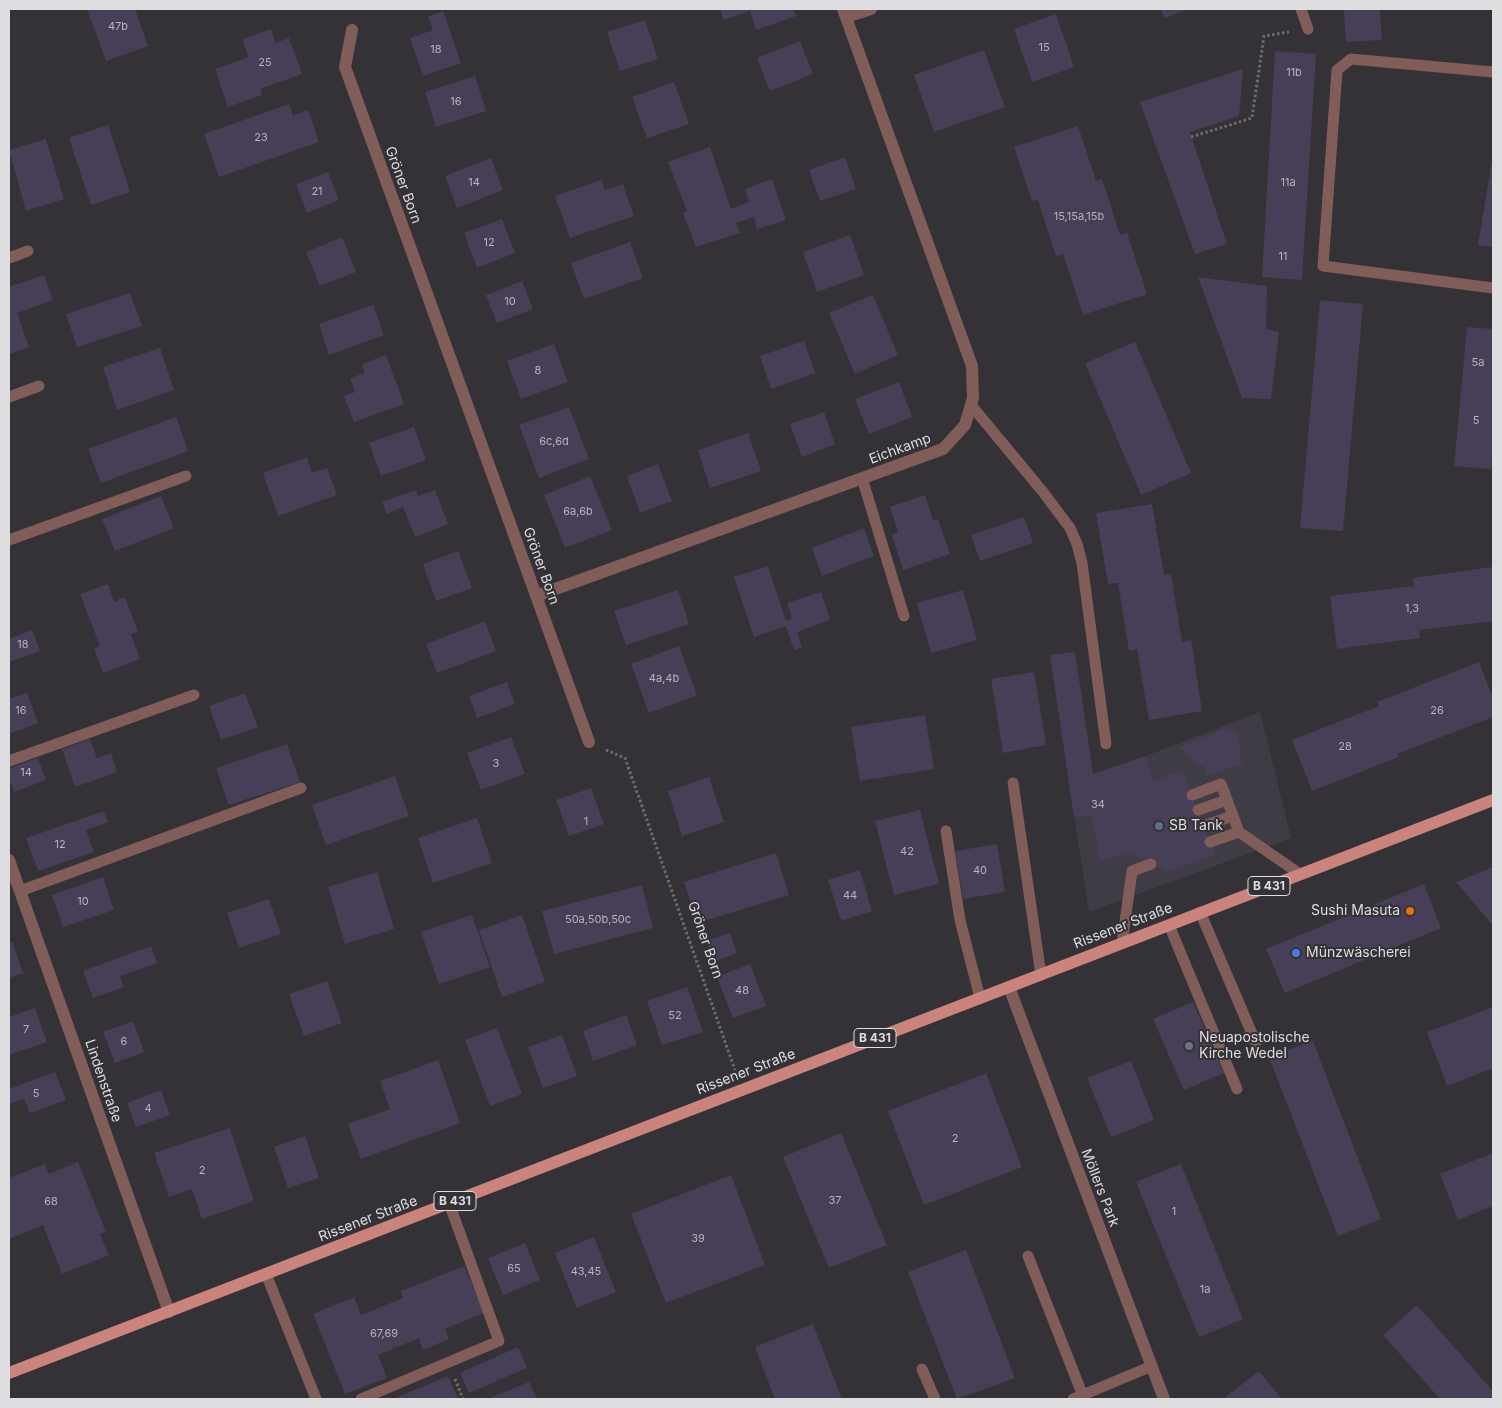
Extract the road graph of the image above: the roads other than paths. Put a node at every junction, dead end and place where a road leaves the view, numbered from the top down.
1 (871, 9) edge
2 (1301, 9) edge
3 (844, 13) edge
4 (352, 30) dead end
5 (1308, 30) road end
6 (1493, 72) edge
7 (28, 251) dead end
8 (9, 258) edge
9 (1493, 288) edge
10 (39, 386) dead end
11 (9, 397) edge
12 (971, 406) junction
13 (186, 476) dead end
14 (862, 478) junction
15 (9, 540) edge
16 (536, 596) junction
17 (904, 616) dead end
18 (194, 695) dead end
19 (589, 742) road end
20 (1106, 744) dead end
21 (9, 761) edge
22 (1013, 783) dead end
23 (301, 788) dead end
24 (1192, 795) dead end
25 (1227, 800) junction
26 (1493, 800) edge
27 (1198, 810) dead end
28 (1232, 816) junction
29 (1204, 826) dead end
30 (946, 831) dead end
31 (1239, 832) junction
32 (1210, 842) dead end
33 (9, 860) edge
34 (1152, 864) dead end
35 (1300, 874) junction
36 (20, 891) junction
37 (1200, 912) junction
38 (1169, 925) junction
39 (1122, 943) junction
40 (1041, 974) junction
41 (1009, 987) junction
42 (980, 998) junction
43 (1256, 1043) dead end
44 (1237, 1089) dead end
45 (450, 1203) junction
46 (1028, 1256) dead end
47 (266, 1274) junction
48 (168, 1312) junction
49 (1152, 1366) junction
50 (922, 1368) dead end
51 (9, 1373) edge
52 (1078, 1397) edge
53 (316, 1399) edge
54 (361, 1399) edge
55 (935, 1399) edge
56 (1164, 1399) edge

1 - 3 street
2 - 5 lane
3 - 12 street, Eichkamp
4 - 16 street, Gröner Born
6 - 9 lane
7 - 8 lane
10 - 11 lane
12 - 14 street, Eichkamp
12 - 20 lane
13 - 15 lane
14 - 16 street, Eichkamp
14 - 17 lane
16 - 19 street, Gröner Born
18 - 21 lane
22 - 40 lane
23 - 36 lane
24 - 25 lane
25 - 27 lane
25 - 28 lane
26 - 35 main road, Rissener Straße / B 431
28 - 29 lane
28 - 31 lane
30 - 42 lane
31 - 32 lane
31 - 35 lane
33 - 36 street, Lindenstraße
34 - 39 lane
35 - 37 main road, Rissener Straße / B 431
36 - 48 street, Lindenstraße
37 - 38 main road, Rissener Straße / B 431
37 - 43 lane
38 - 39 main road, Rissener Straße / B 431
38 - 44 lane
39 - 40 main road, Rissener Straße / B 431
40 - 41 main road, Rissener Straße / B 431
41 - 42 main road, Rissener Straße / B 431
41 - 49 street, Möllers Park
42 - 45 main road, Rissener Straße / B 431
45 - 47 main road, Rissener Straße / B 431
45 - 54 lane
46 - 52 lane
47 - 48 main road, Rissener Straße / B 431
47 - 53 lane
48 - 51 main road, Rissener Straße / B 431
49 - 52 lane
49 - 56 street, Möllers Park
50 - 55 lane

